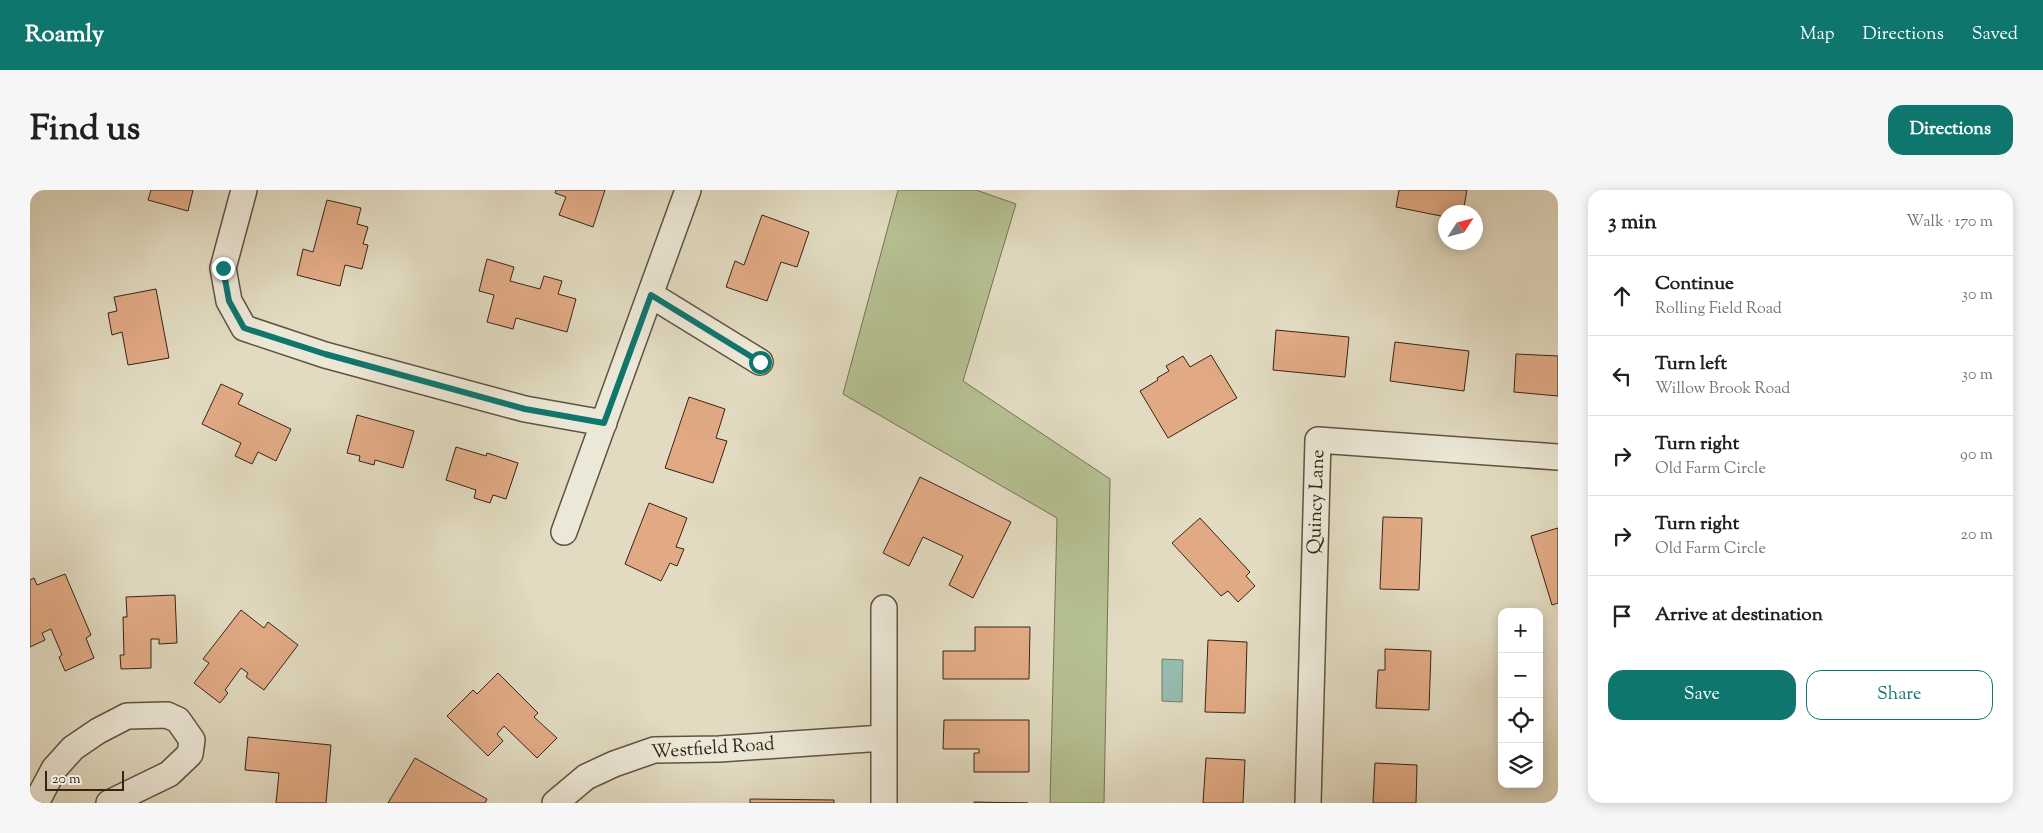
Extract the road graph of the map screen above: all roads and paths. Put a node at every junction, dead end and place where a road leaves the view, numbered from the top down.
1 (244, 190) edge
2 (688, 190) edge
3 (651, 295) junction
4 (760, 362) dead end
5 (604, 423) junction
6 (1558, 457) edge
7 (564, 532) dead end
8 (884, 608) dead end
9 (884, 738) junction
10 (36, 803) edge
11 (109, 803) edge
12 (555, 803) edge
13 (884, 803) edge
14 (1308, 803) edge

1 - 5 street
2 - 3 street
3 - 4 street
3 - 5 street
5 - 7 street
6 - 14 street, Quincy Lane
8 - 9 street
9 - 12 street, Westfield Road
9 - 13 street
10 - 11 street

